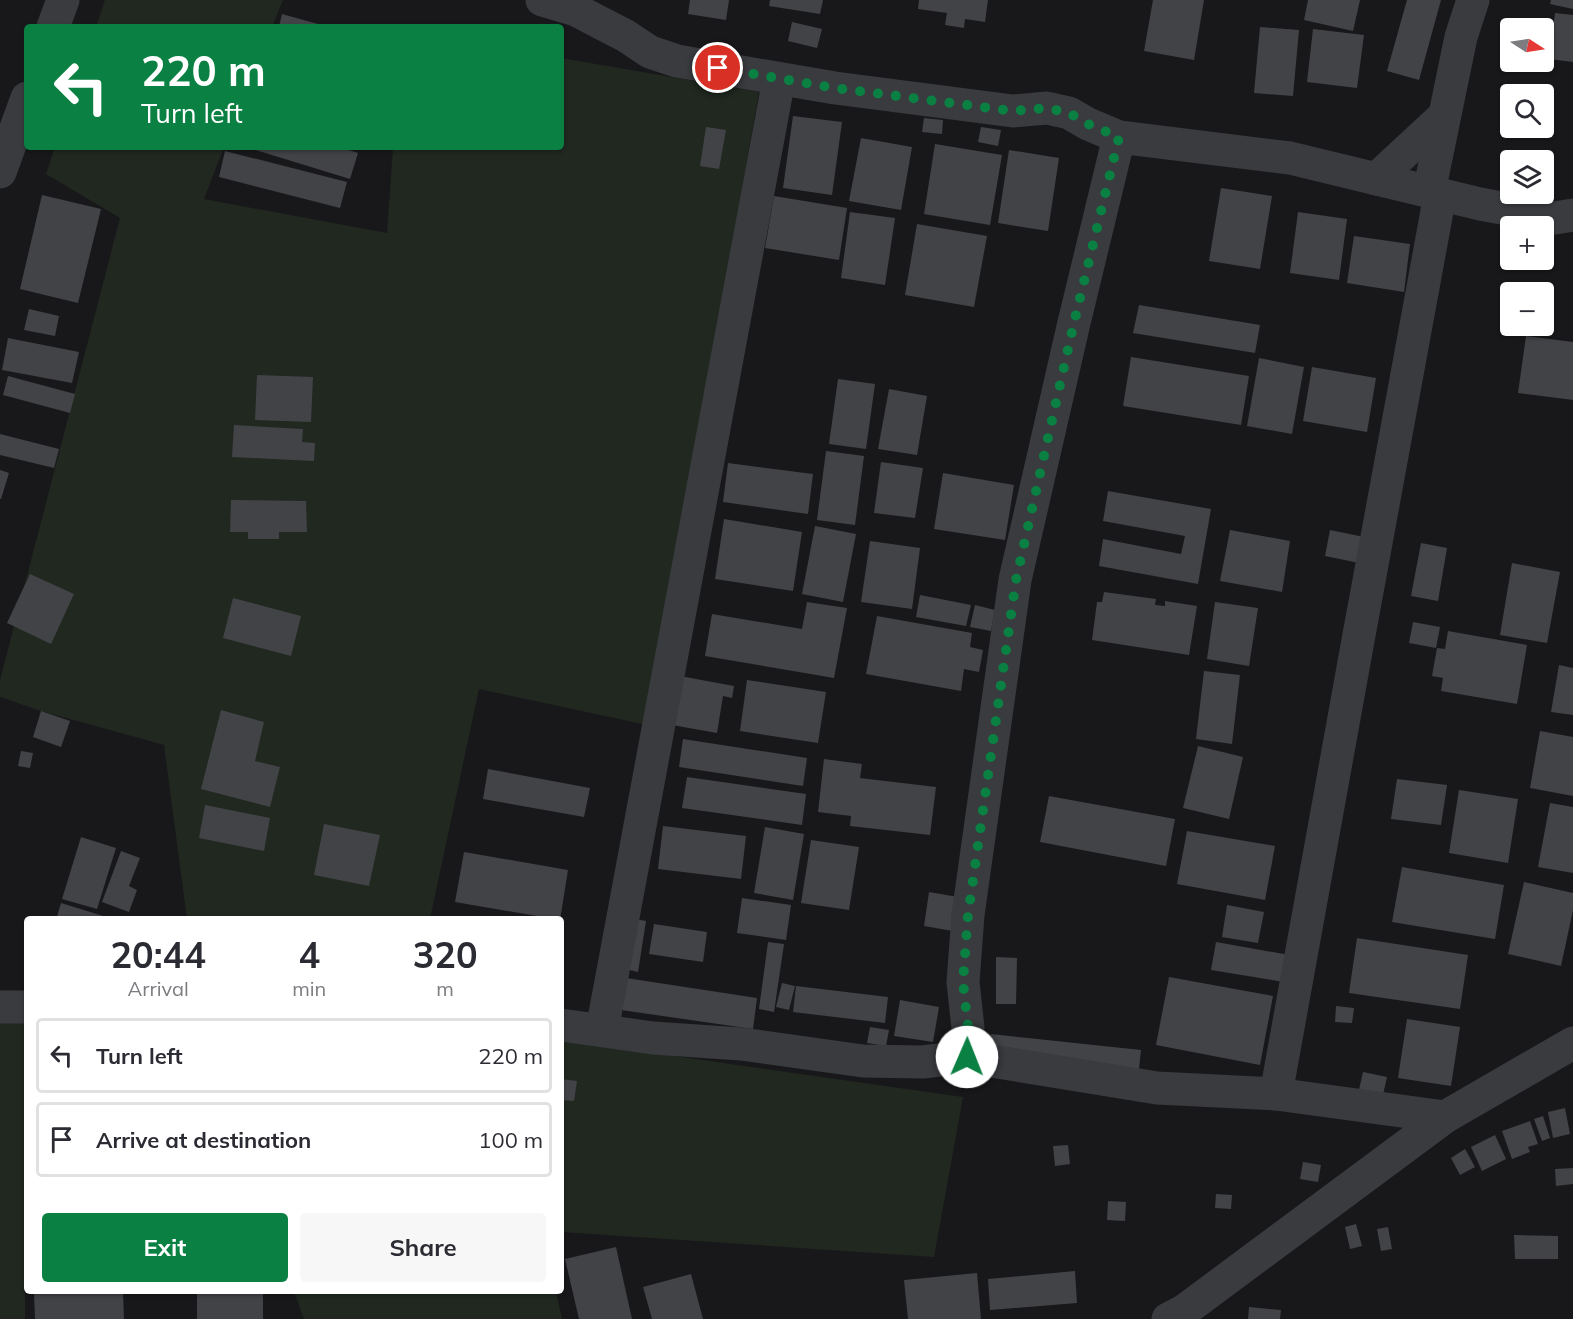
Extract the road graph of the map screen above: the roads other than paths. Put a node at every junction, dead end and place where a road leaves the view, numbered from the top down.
1 (63, 0) edge
2 (542, 0) edge
3 (1473, 0) edge
4 (54, 24) edge
5 (779, 79) junction
6 (0, 91) edge
7 (24, 98) edge
8 (24, 107) edge
9 (1444, 116) junction
10 (1119, 137) junction
11 (0, 172) edge
12 (1376, 179) junction
13 (1434, 194) junction
14 (1573, 215) edge
15 (0, 1007) edge
16 (24, 1007) edge
17 (564, 1025) edge
18 (602, 1030) junction
19 (1573, 1043) edge
20 (967, 1057) junction
21 (1276, 1094) junction
22 (1445, 1117) junction
23 (1180, 1316) edge

1 - 4 street
2 - 5 street
3 - 9 street
5 - 10 street
5 - 18 street
6 - 7 street
8 - 11 street
9 - 12 street
9 - 13 street
10 - 12 street
10 - 20 street
12 - 13 street
13 - 14 street
13 - 21 street
15 - 16 street
17 - 18 street
18 - 20 street
19 - 22 street
20 - 21 street
21 - 22 street
22 - 23 street

